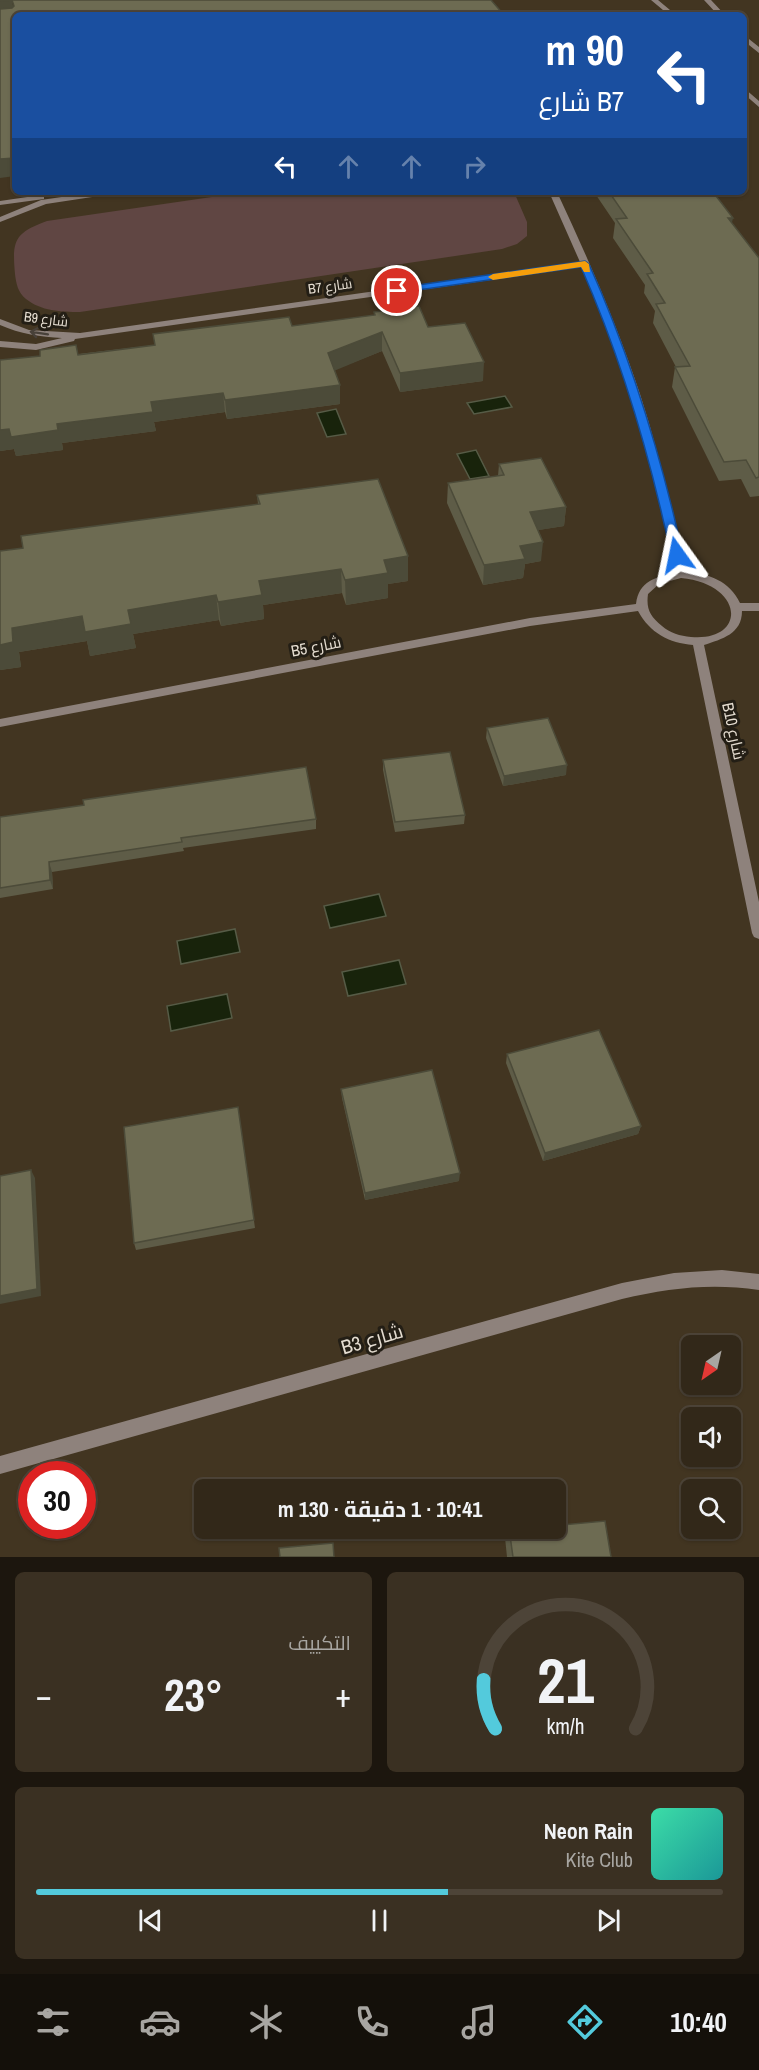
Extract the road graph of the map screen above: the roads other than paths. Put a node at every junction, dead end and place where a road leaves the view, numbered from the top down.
1 (654, 0) edge
2 (707, 0) edge
3 (669, 12) edge
4 (719, 12) edge
5 (747, 40) edge
6 (759, 51) edge
7 (747, 93) edge
8 (759, 105) edge
9 (86, 195) edge
10 (554, 195) edge
11 (61, 198) junction
12 (0, 203) edge
13 (0, 220) edge
14 (585, 264) junction
15 (0, 322) edge
16 (80, 336) junction
17 (0, 344) edge
18 (681, 574) junction
19 (639, 607) junction
20 (738, 607) junction
21 (759, 607) edge
22 (698, 642) junction
23 (0, 723) edge
24 (759, 933) edge
25 (759, 1282) edge
26 (0, 1466) edge

1 - 3 street
2 - 4 street
5 - 6 street
7 - 8 street
9 - 11 street
10 - 14 street
11 - 12 street
11 - 13 street
14 - 16 street, B7 شارع
14 - 18 street
16 -> 15 street, B9 شارع
16 - 17 street, B9 شارع
18 - 19 street
18 - 20 street
19 - 22 street
19 - 23 street, B5 شارع
20 - 21 street
20 - 22 street
22 - 24 street, B10 شارع
25 - 26 street, B3 شارع

